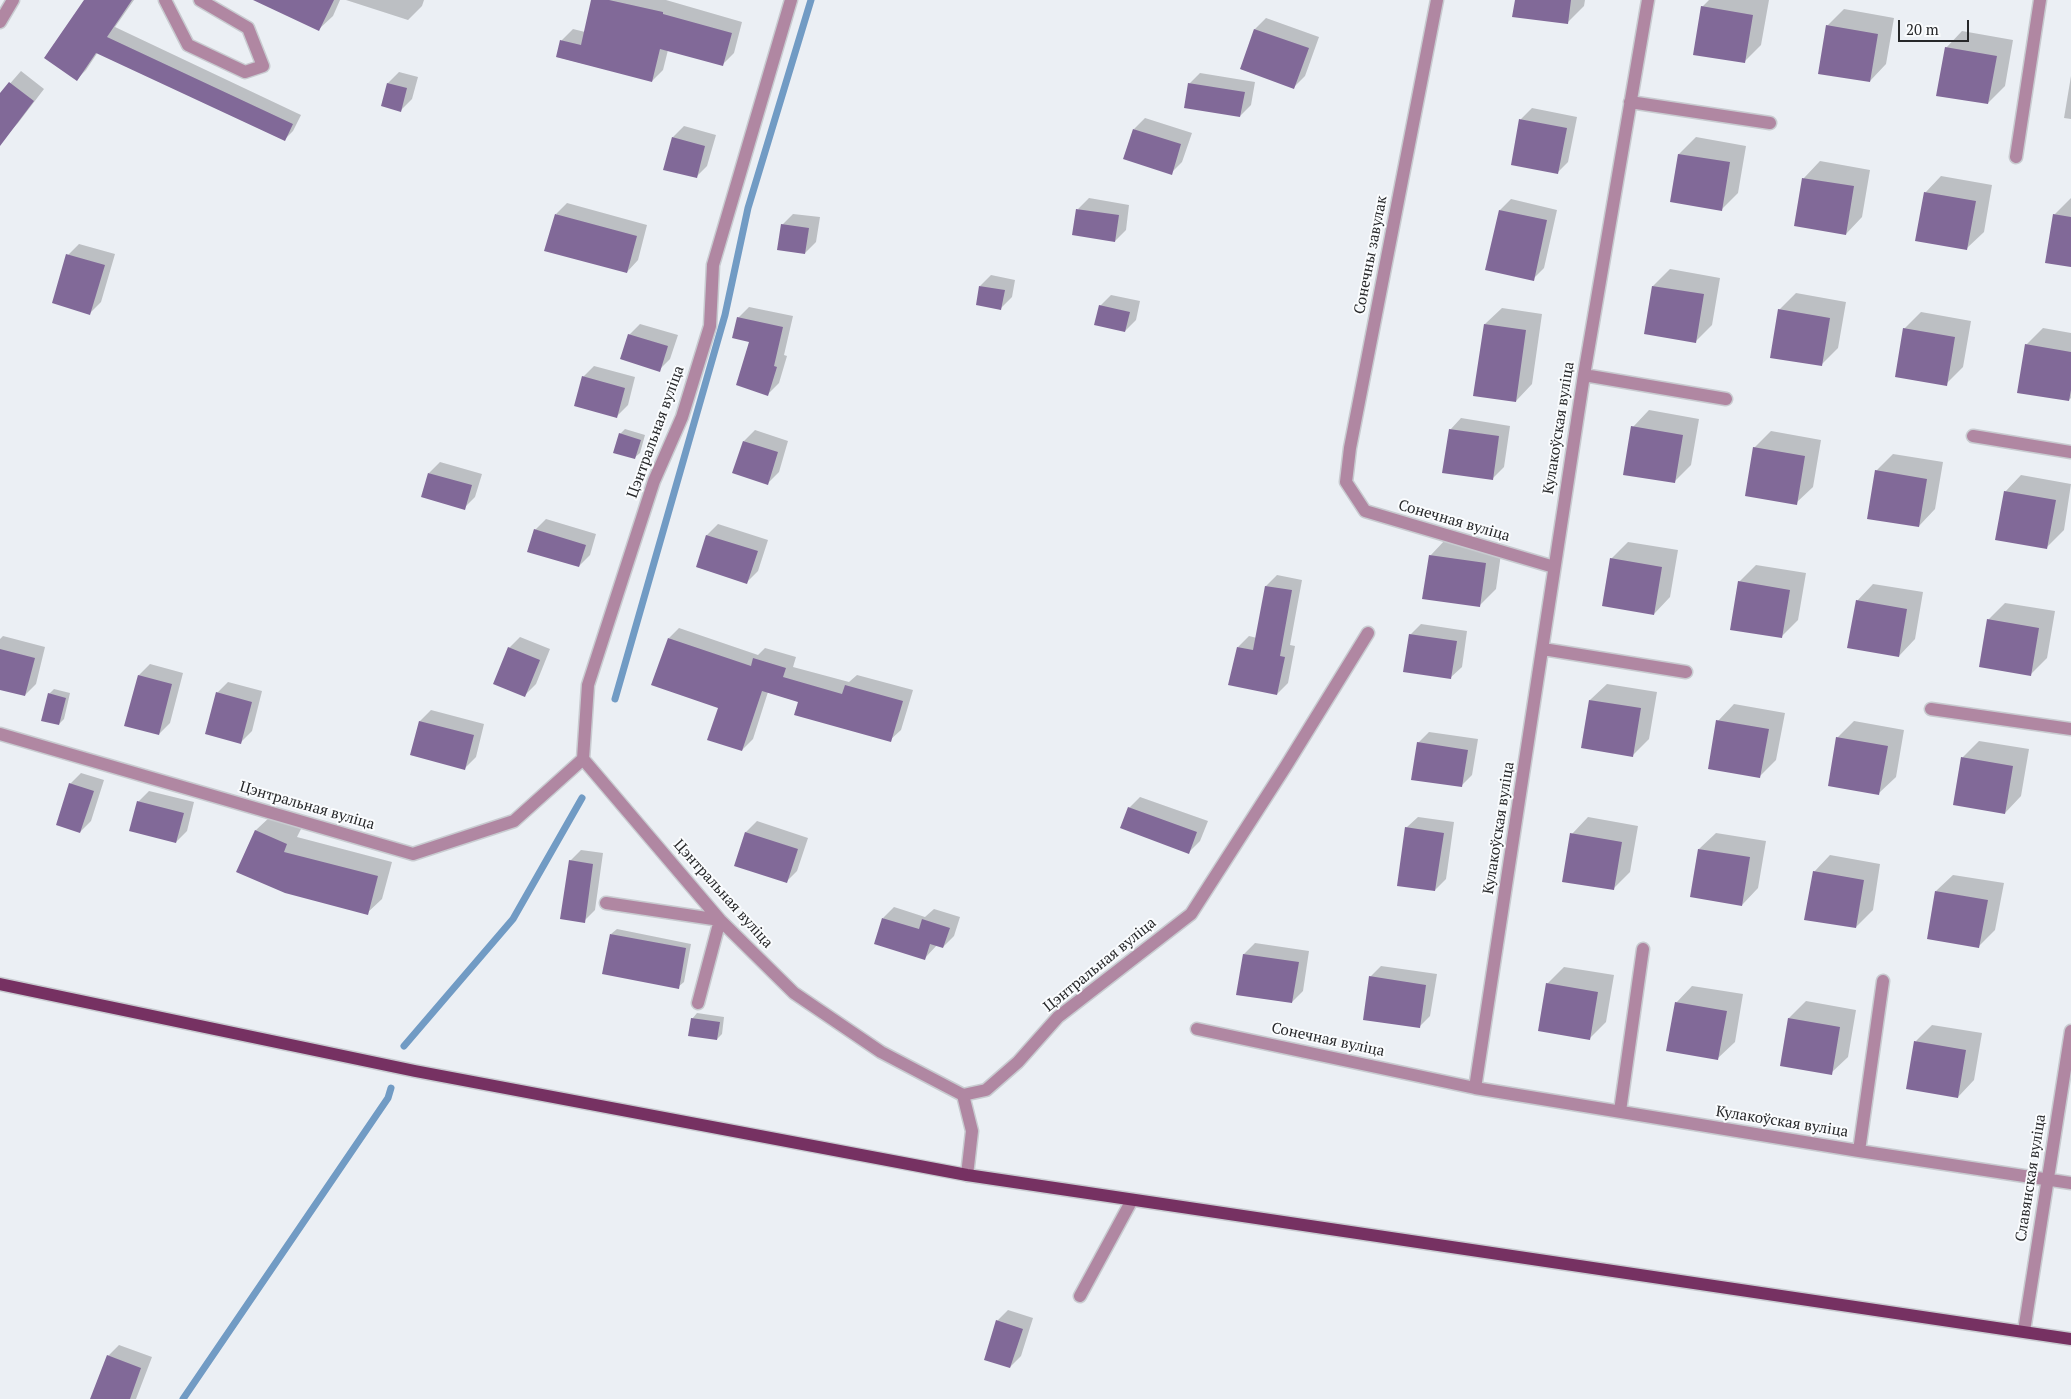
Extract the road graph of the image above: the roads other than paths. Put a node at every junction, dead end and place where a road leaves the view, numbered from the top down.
1 (13, 0) edge
2 (165, 0) edge
3 (200, 0) edge
4 (791, 0) edge
5 (1437, 0) edge
6 (1648, 0) edge
7 (2040, 0) edge
8 (0, 22) edge
9 (1630, 102) junction
10 (1770, 124) dead end
11 (2016, 157) dead end
12 (1584, 375) junction
13 (1726, 399) dead end
14 (1973, 436) dead end
15 (2071, 452) edge
16 (1365, 511) joint
17 (1554, 567) junction
18 (1368, 633) dead end
19 (1543, 649) junction
20 (1686, 672) dead end
21 (1931, 709) dead end
22 (2071, 729) edge
23 (0, 734) edge
24 (583, 759) junction
25 (606, 903) dead end
26 (720, 920) junction
27 (1643, 949) dead end
28 (1883, 981) dead end
29 (0, 984) edge
30 (698, 1003) dead end
31 (1197, 1029) dead end
32 (2071, 1031) edge
33 (1475, 1088) junction
34 (963, 1095) junction
35 (1620, 1111) junction
36 (1859, 1151) junction
37 (967, 1175) junction
38 (2048, 1179) junction
39 (2071, 1183) edge
40 (1132, 1200) junction
41 (1080, 1296) dead end
42 (2024, 1330) junction
43 (2071, 1339) edge

1 - 8 street
2 - 3 street
4 - 24 street, Цэнтральная вуліца
5 - 16 street, Сонечны завулак
6 - 9 street, Кулакоўская вуліца
7 - 11 street
9 - 10 street
9 - 12 street, Кулакоўская вуліца
12 - 13 street
12 - 17 street, Кулакоўская вуліца
14 - 15 street
16 - 17 street, Сонечная вуліца
17 - 19 street, Кулакоўская вуліца
18 - 34 street, Цэнтральная вуліца
19 - 20 street
19 - 33 street, Кулакоўская вуліца
21 - 22 street
23 - 24 street, Цэнтральная вуліца
24 - 26 street, Цэнтральная вуліца
25 - 26 street
26 - 30 street
26 - 34 street, Цэнтральная вуліца
27 - 35 street
28 - 36 street
29 - 37 main road
31 - 33 street, Сонечная вуліца
32 - 38 street, Славянская вуліца
33 - 35 street, Кулакоўская вуліца
34 - 37 street
35 - 36 street, Кулакоўская вуліца
36 - 38 street, Кулакоўская вуліца
37 - 40 main road
38 - 39 street, Кулакоўская вуліца
38 - 42 street, Славянская вуліца
40 - 41 street
40 - 42 main road
42 - 43 main road

